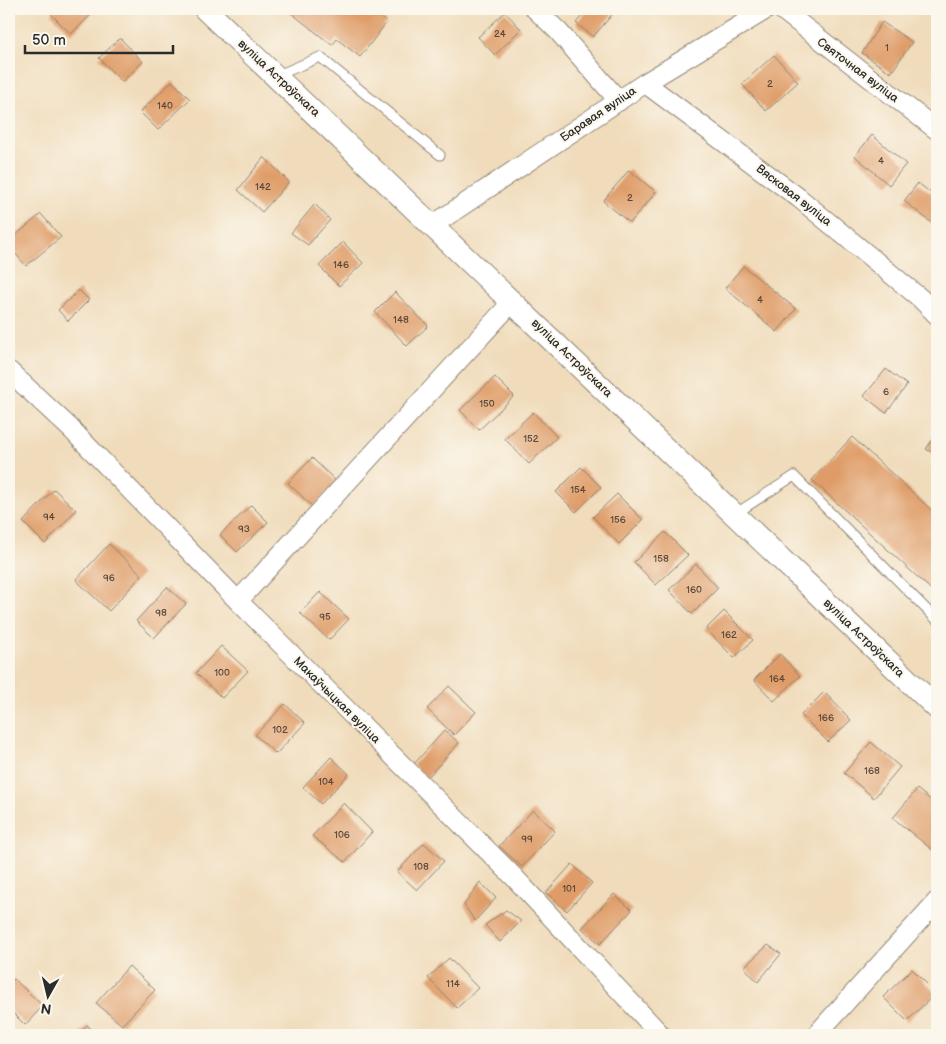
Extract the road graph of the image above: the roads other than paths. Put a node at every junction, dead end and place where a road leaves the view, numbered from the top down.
1 (205, 9) edge
2 (535, 9) edge
3 (767, 9) edge
4 (781, 9) edge
5 (276, 76) junction
6 (645, 83) junction
7 (619, 101) junction
8 (937, 130) edge
9 (440, 155) dead end
10 (433, 224) junction
11 (513, 301) junction
12 (937, 315) edge
13 (9, 371) edge
14 (735, 514) junction
15 (238, 601) junction
16 (937, 620) edge
17 (937, 708) edge
18 (937, 901) edge
19 (661, 1035) edge
20 (816, 1035) edge

1 - 5 street, вуліца Астроўскага
2 - 7 street
3 - 6 street, Баравая вуліца
4 - 8 street, Святочная вуліца
5 - 9 lane
5 - 10 street, вуліца Астроўскага
6 - 7 street, Баравая вуліца
6 - 12 street, Вясковая вуліца
7 - 10 street, Баравая вуліца
10 - 11 street, вуліца Астроўскага
11 - 14 street, вуліца Астроўскага
11 - 15 street
13 - 15 street, Макаўчыцкая вуліца
14 - 16 lane
14 - 17 street, вуліца Астроўскага
15 - 19 street, Макаўчыцкая вуліца
18 - 20 street

